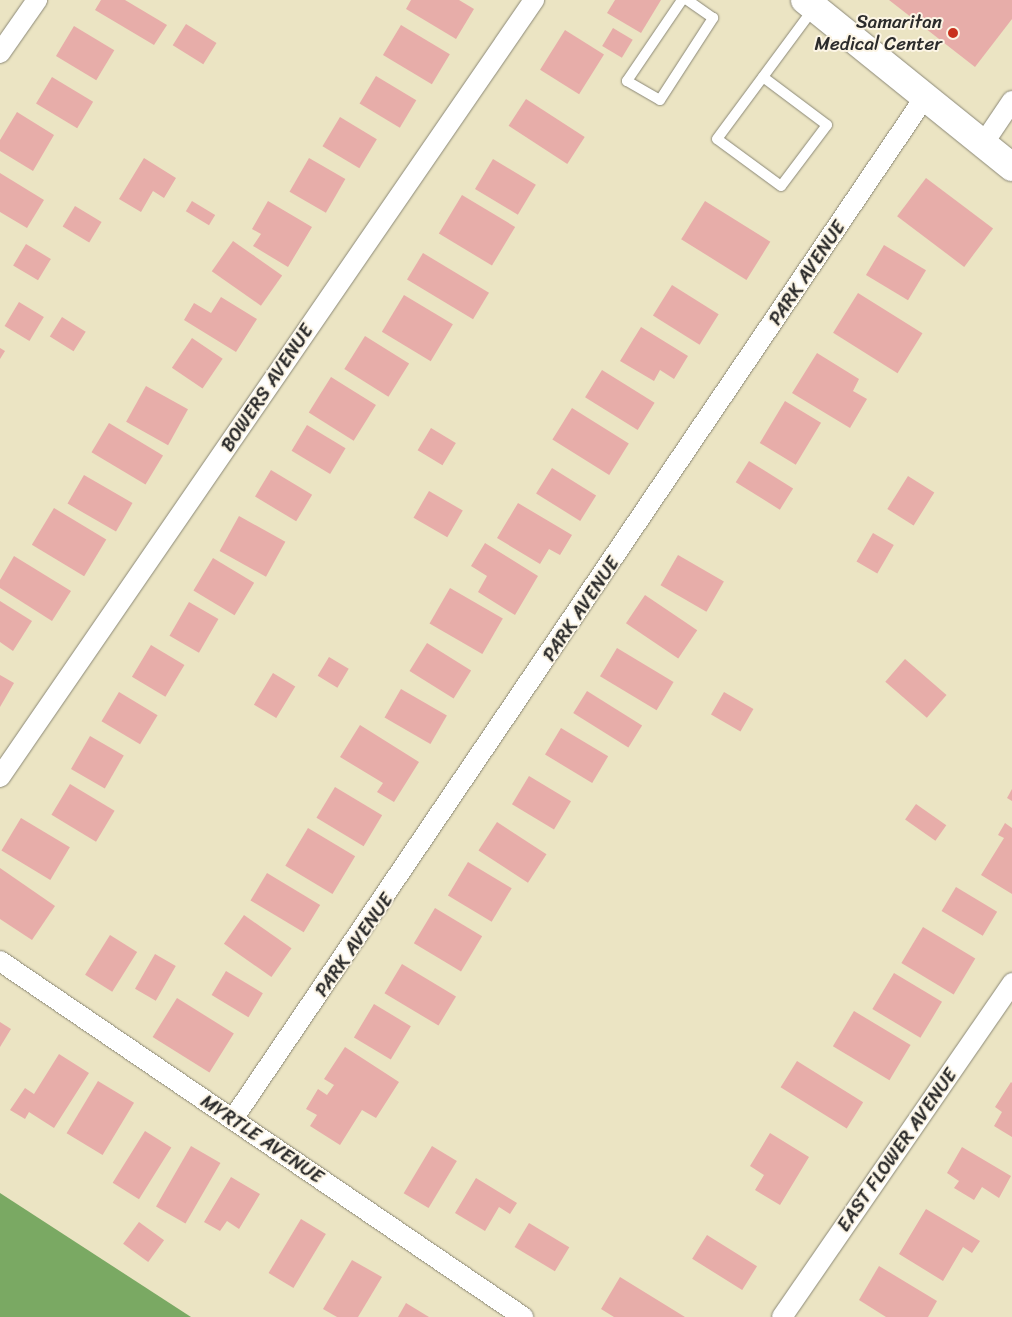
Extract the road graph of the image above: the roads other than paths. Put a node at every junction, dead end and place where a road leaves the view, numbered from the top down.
1 (37, 0) edge
2 (534, 0) edge
3 (682, 0) edge
4 (687, 0) edge
5 (810, 4) edge
6 (0, 53) edge
7 (763, 77) junction
8 (925, 97) junction
9 (1012, 101) edge
10 (983, 144) junction
11 (1012, 167) edge
12 (0, 777) edge
13 (0, 960) edge
14 (1012, 983) edge
15 (233, 1119) junction
16 (523, 1317) edge
17 (782, 1317) edge

1 - 6 street
2 - 12 street, BOWERS AVENUE
3 - 4 lane
5 - 7 lane
5 - 8 main road
7 - 7 lane
8 - 10 main road
8 - 15 street, PARK AVENUE
9 - 10 street
10 - 11 main road
13 - 15 street, MYRTLE AVENUE
14 - 17 street, EAST FLOWER AVENUE
15 - 16 street, MYRTLE AVENUE

